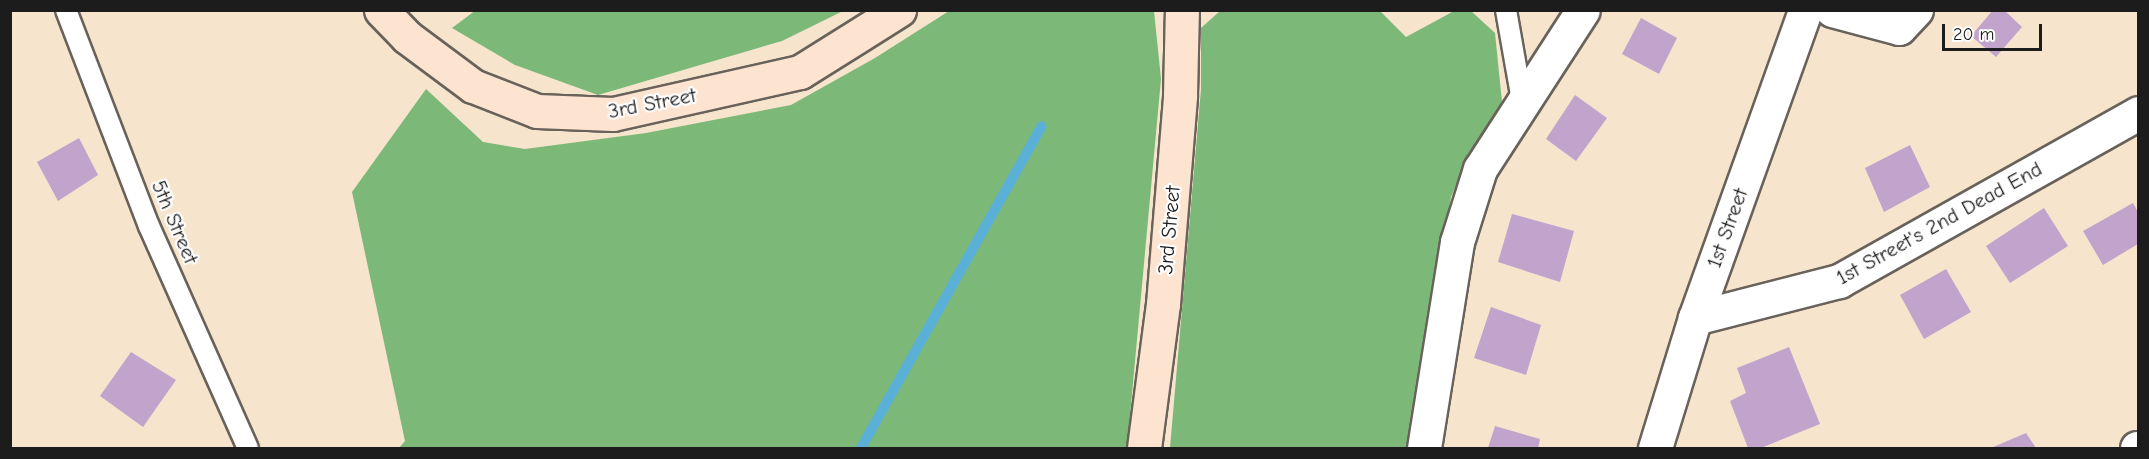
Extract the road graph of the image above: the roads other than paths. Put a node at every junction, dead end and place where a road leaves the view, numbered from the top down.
1 (66, 10) edge
2 (381, 10) edge
3 (899, 10) edge
4 (1506, 10) edge
5 (1583, 10) edge
6 (1805, 10) edge
7 (1832, 10) edge
8 (1916, 10) edge
9 (1184, 12) edge
10 (1523, 106) junction
11 (2139, 113) edge
12 (1695, 318) junction
13 (248, 448) edge
14 (1144, 448) edge
15 (1424, 448) edge
16 (1655, 448) edge

1 - 13 lane, 5th Street
2 - 3 street, 3rd Street
4 - 10 lane
5 - 10 street
6 - 12 street, 1st Street
7 - 8 street
9 - 14 street, 3rd Street
10 - 15 street
11 - 12 street, 1st Street's 2nd Dead End
12 - 16 street, 1st Street

